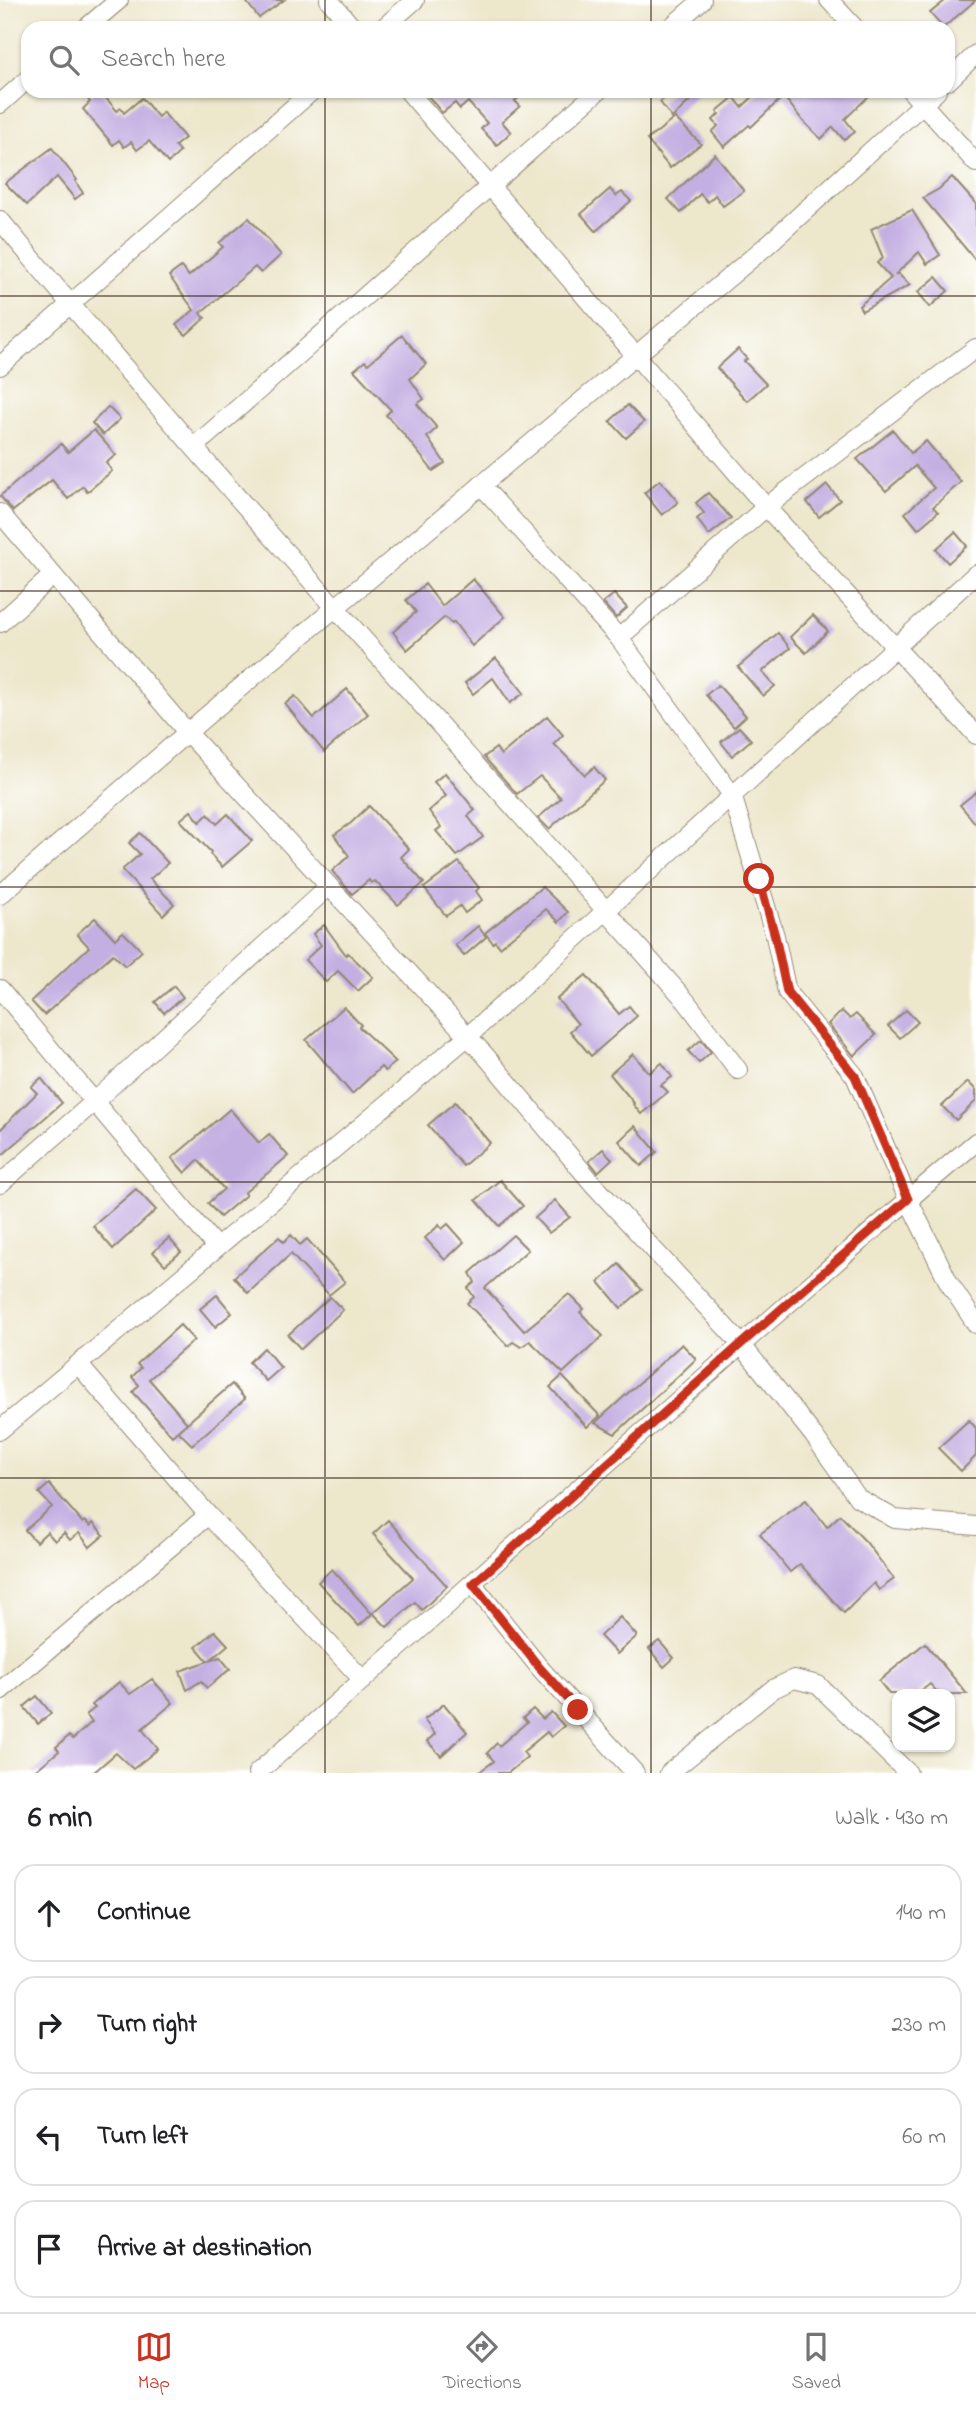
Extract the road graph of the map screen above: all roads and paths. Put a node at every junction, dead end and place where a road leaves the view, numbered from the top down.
1 (119, 0) edge
2 (329, 0) edge
3 (415, 0) edge
4 (702, 0) edge
5 (829, 0) edge
6 (94, 21) edge
7 (347, 21) edge
8 (391, 21) edge
9 (678, 21) edge
10 (848, 21) edge
11 (976, 54) edge
12 (955, 74) edge
13 (21, 85) edge
14 (304, 98) edge
15 (414, 98) edge
16 (590, 98) edge
17 (916, 98) edge
18 (918, 98) edge
19 (0, 103) edge
20 (976, 163) edge
21 (489, 187) junction
22 (0, 220) edge
23 (69, 303) junction
24 (976, 348) edge
25 (636, 357) junction
26 (0, 366) edge
27 (194, 447) junction
28 (481, 485) junction
29 (766, 507) junction
30 (0, 513) edge
31 (976, 574) edge
32 (53, 575) junction
33 (334, 608) junction
34 (0, 623) edge
35 (620, 638) junction
36 (895, 646) junction
37 (187, 732) junction
38 (976, 735) edge
39 (732, 795) junction
40 (328, 887) junction
41 (0, 895) edge
42 (606, 910) junction
43 (0, 989) edge
44 (467, 1037) junction
45 (738, 1070) dead end
46 (94, 1102) junction
47 (976, 1142) edge
48 (0, 1184) edge
49 (908, 1199) junction
50 (216, 1247) junction
51 (976, 1324) edge
52 (741, 1344) junction
53 (78, 1364) junction
54 (0, 1430) edge
55 (208, 1516) junction
56 (976, 1526) edge
57 (473, 1584) junction
58 (363, 1680) junction
59 (0, 1691) edge
60 (257, 1773) edge
61 (635, 1773) edge
62 (670, 1773) edge
63 (908, 1773) edge

1 - 6 street
2 - 7 street
3 - 8 street
4 - 9 street
5 - 10 street
11 - 12 street
13 - 19 street
14 - 23 street
15 - 21 street
16 - 21 street
17 - 25 street
18 - 20 street
21 - 25 street
21 - 27 street
22 - 23 street
23 - 26 street
23 - 27 street
24 - 29 street
25 - 28 street
25 - 29 street
27 - 33 street
28 - 33 street
28 - 35 street
29 - 35 street
29 - 36 street
30 - 32 street
31 - 36 street
32 - 34 street
32 - 37 street
33 - 37 street
33 - 42 street
35 - 39 street
36 - 38 street
36 - 39 street
37 - 40 street
37 - 41 street
39 - 42 street
39 - 49 street
40 - 44 street
40 - 46 street
42 - 44 street
42 - 45 street
43 - 46 street
44 - 50 street
44 - 52 street
46 - 48 street
46 - 50 street
47 - 49 street
49 - 51 street
49 - 52 street
50 - 53 street
52 - 56 street
52 - 57 street
53 - 54 street
53 - 55 street
55 - 58 street
55 - 59 street
57 - 58 street
57 - 61 street
58 - 60 street
62 - 63 street

